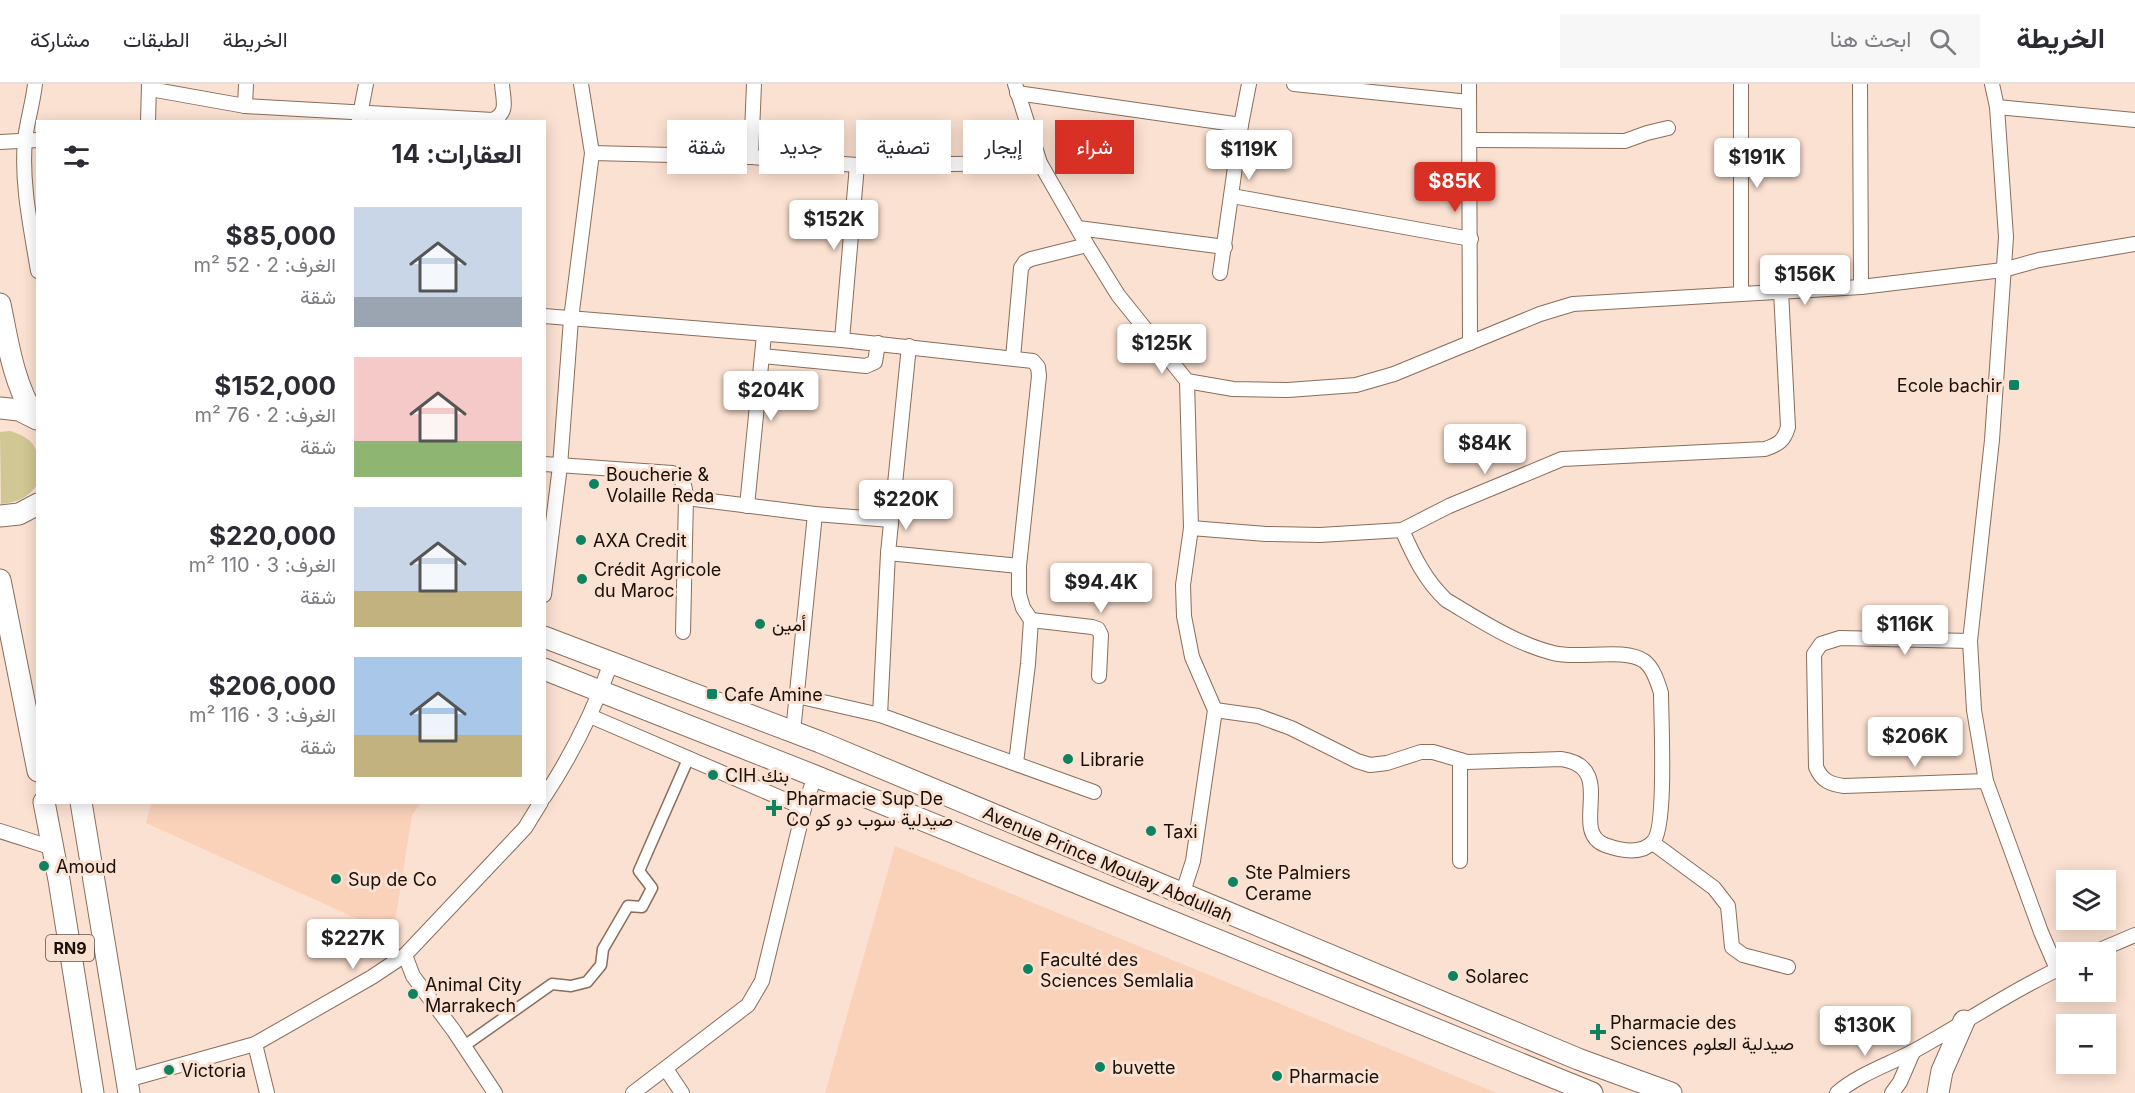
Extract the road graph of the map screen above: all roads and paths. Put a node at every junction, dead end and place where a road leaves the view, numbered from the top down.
1 (35, 84) edge
2 (246, 84) edge
3 (366, 84) edge
4 (502, 84) edge
5 (581, 84) edge
6 (754, 84) edge
7 (1249, 84) edge
8 (1294, 84) edge
9 (1469, 84) edge
10 (1741, 84) edge
11 (1860, 84) edge
12 (1992, 84) edge
13 (149, 87) edge
14 (1016, 89) edge
15 (1469, 102) junction
16 (245, 106) junction
17 (1997, 106) junction
18 (360, 117) edge
19 (148, 120) edge
20 (1026, 120) edge
21 (2135, 120) edge
22 (1241, 125) junction
23 (1668, 128) dead end
24 (31, 140) edge
25 (1471, 140) junction
26 (0, 142) edge
27 (592, 153) junction
28 (751, 157) junction
29 (856, 165) edge
30 (1043, 167) edge
31 (856, 174) edge
32 (1232, 196) junction
33 (1078, 228) junction
34 (1471, 239) junction
35 (2135, 244) edge
36 (1087, 245) junction
37 (1225, 247) junction
38 (36, 257) edge
39 (2003, 270) junction
40 (1220, 273) dead end
41 (1861, 287) junction
42 (1781, 291) junction
43 (1741, 294) junction
44 (0, 304) edge
45 (546, 316) edge
46 (571, 319) junction
47 (764, 335) junction
48 (842, 340) junction
49 (1470, 343) junction
50 (878, 344) junction
51 (909, 346) junction
52 (762, 356) junction
53 (1013, 358) junction
54 (1187, 381) junction
55 (0, 408) edge
56 (36, 418) edge
57 (546, 464) edge
58 (560, 466) junction
59 (686, 498) junction
60 (36, 506) edge
61 (747, 506) junction
62 (815, 514) junction
63 (0, 516) edge
64 (891, 520) junction
65 (1191, 528) junction
66 (1402, 530) junction
67 (888, 553) junction
68 (1019, 566) junction
69 (546, 578) edge
70 (0, 580) edge
71 (1031, 620) junction
72 (683, 632) dead end
73 (546, 638) edge
74 (1971, 641) junction
75 (611, 663) junction
76 (546, 670) edge
77 (1099, 676) dead end
78 (600, 691) junction
79 (797, 696) junction
80 (1215, 710) junction
81 (880, 715) junction
82 (590, 716) junction
83 (793, 732) junction
84 (695, 745) junction
85 (1460, 760) junction
86 (36, 761) edge
87 (1016, 763) junction
88 (815, 776) junction
89 (1986, 781) junction
90 (1094, 792) dead end
91 (546, 794) edge
92 (44, 804) edge
93 (81, 804) edge
94 (540, 804) edge
95 (804, 808) junction
96 (0, 831) edge
97 (1653, 843) junction
98 (53, 848) junction
99 (1460, 861) dead end
100 (1182, 895) junction
101 (2135, 935) edge
102 (2116, 943) edge
103 (405, 955) junction
104 (2056, 957) edge
105 (1788, 967) dead end
106 (2056, 970) edge
107 (1964, 1021) junction
108 (255, 1044) junction
109 (464, 1046) junction
110 (1913, 1052) junction
111 (666, 1069) junction
112 (128, 1086) edge
113 (93, 1093) edge
114 (267, 1093) edge
115 (495, 1093) edge
116 (633, 1093) edge
117 (682, 1093) edge
118 (1592, 1093) edge
119 (1671, 1093) edge
120 (1837, 1093) edge
121 (1892, 1093) edge
122 (1938, 1093) edge

1 - 24 street
2 - 16 street
3 - 18 street
4 - 18 street
5 - 27 street
6 - 28 street
7 - 22 street
8 - 15 street
9 - 15 street
10 - 43 street
11 - 41 street
12 - 17 street
13 - 16 street
13 - 19 street
14 - 20 street
14 - 22 street
15 - 25 street
16 - 18 street
17 - 21 street
17 - 39 street
22 - 32 street
23 - 25 street
24 - 26 street
24 - 38 street
25 - 34 street
27 - 28 street
27 - 46 street
28 - 29 street
30 - 33 street
31 - 48 street
32 - 34 street
32 - 37 street
33 - 36 street
33 - 37 street
34 - 49 street
35 - 39 street
36 - 53 street
36 - 54 street
37 - 40 street
39 - 41 street
39 - 74 street
41 - 42 street
42 - 43 street
42 - 66 street
43 - 49 street
44 - 56 main road
45 - 46 street
46 - 47 street
46 - 58 street
47 - 48 street
47 - 52 street
48 - 50 street
49 - 54 street
50 - 51 street
50 - 52 street
51 - 53 street
51 - 64 street
52 - 61 street
53 - 68 street
54 - 65 street
55 - 56 main road
57 - 58 street
58 - 59 street
58 - 69 street
59 - 61 street
59 - 72 street
60 - 63 main road
61 - 62 street
62 - 64 street
62 - 79 street
64 - 67 street
65 - 66 street
65 - 80 street
66 - 97 street
67 - 68 street
67 - 81 street
68 - 71 street
70 - 86 main road
71 - 77 street
71 - 87 street
73 - 75 main road, Avenue Prince Moulay Abdullah
74 - 89 street
74 - 89 street
75 - 78 street
75 - 83 main road, Avenue Prince Moulay Abdullah
76 - 78 main road, Avenue Prince Moulay Abdullah
78 - 82 street
78 - 84 main road, Avenue Prince Moulay Abdullah
79 - 81 street
79 - 83 street
80 - 85 street
80 - 100 street
81 - 87 street
82 - 84 street
82 - 91 street
83 - 100 main road, Avenue Prince Moulay Abdullah
84 - 88 main road, Avenue Prince Moulay Abdullah
84 - 95 street
84 - 109 street
85 - 97 street
85 - 99 street
87 - 90 street
88 - 95 street
88 - 118 main road, Avenue Prince Moulay Abdullah
89 - 104 street
92 - 98 main road, RN9
93 - 112 main road, RN9
94 - 103 street
95 - 111 street
96 - 98 street
97 - 105 street
98 - 113 main road, RN9
100 - 119 main road, Avenue Prince Moulay Abdullah
101 - 102 street
103 - 108 street
103 - 109 street
106 - 107 street
107 - 110 street
107 - 122 main road
108 - 112 street
108 - 114 street
109 - 115 street
110 - 120 street
110 - 121 street
111 - 116 street
111 - 117 street

